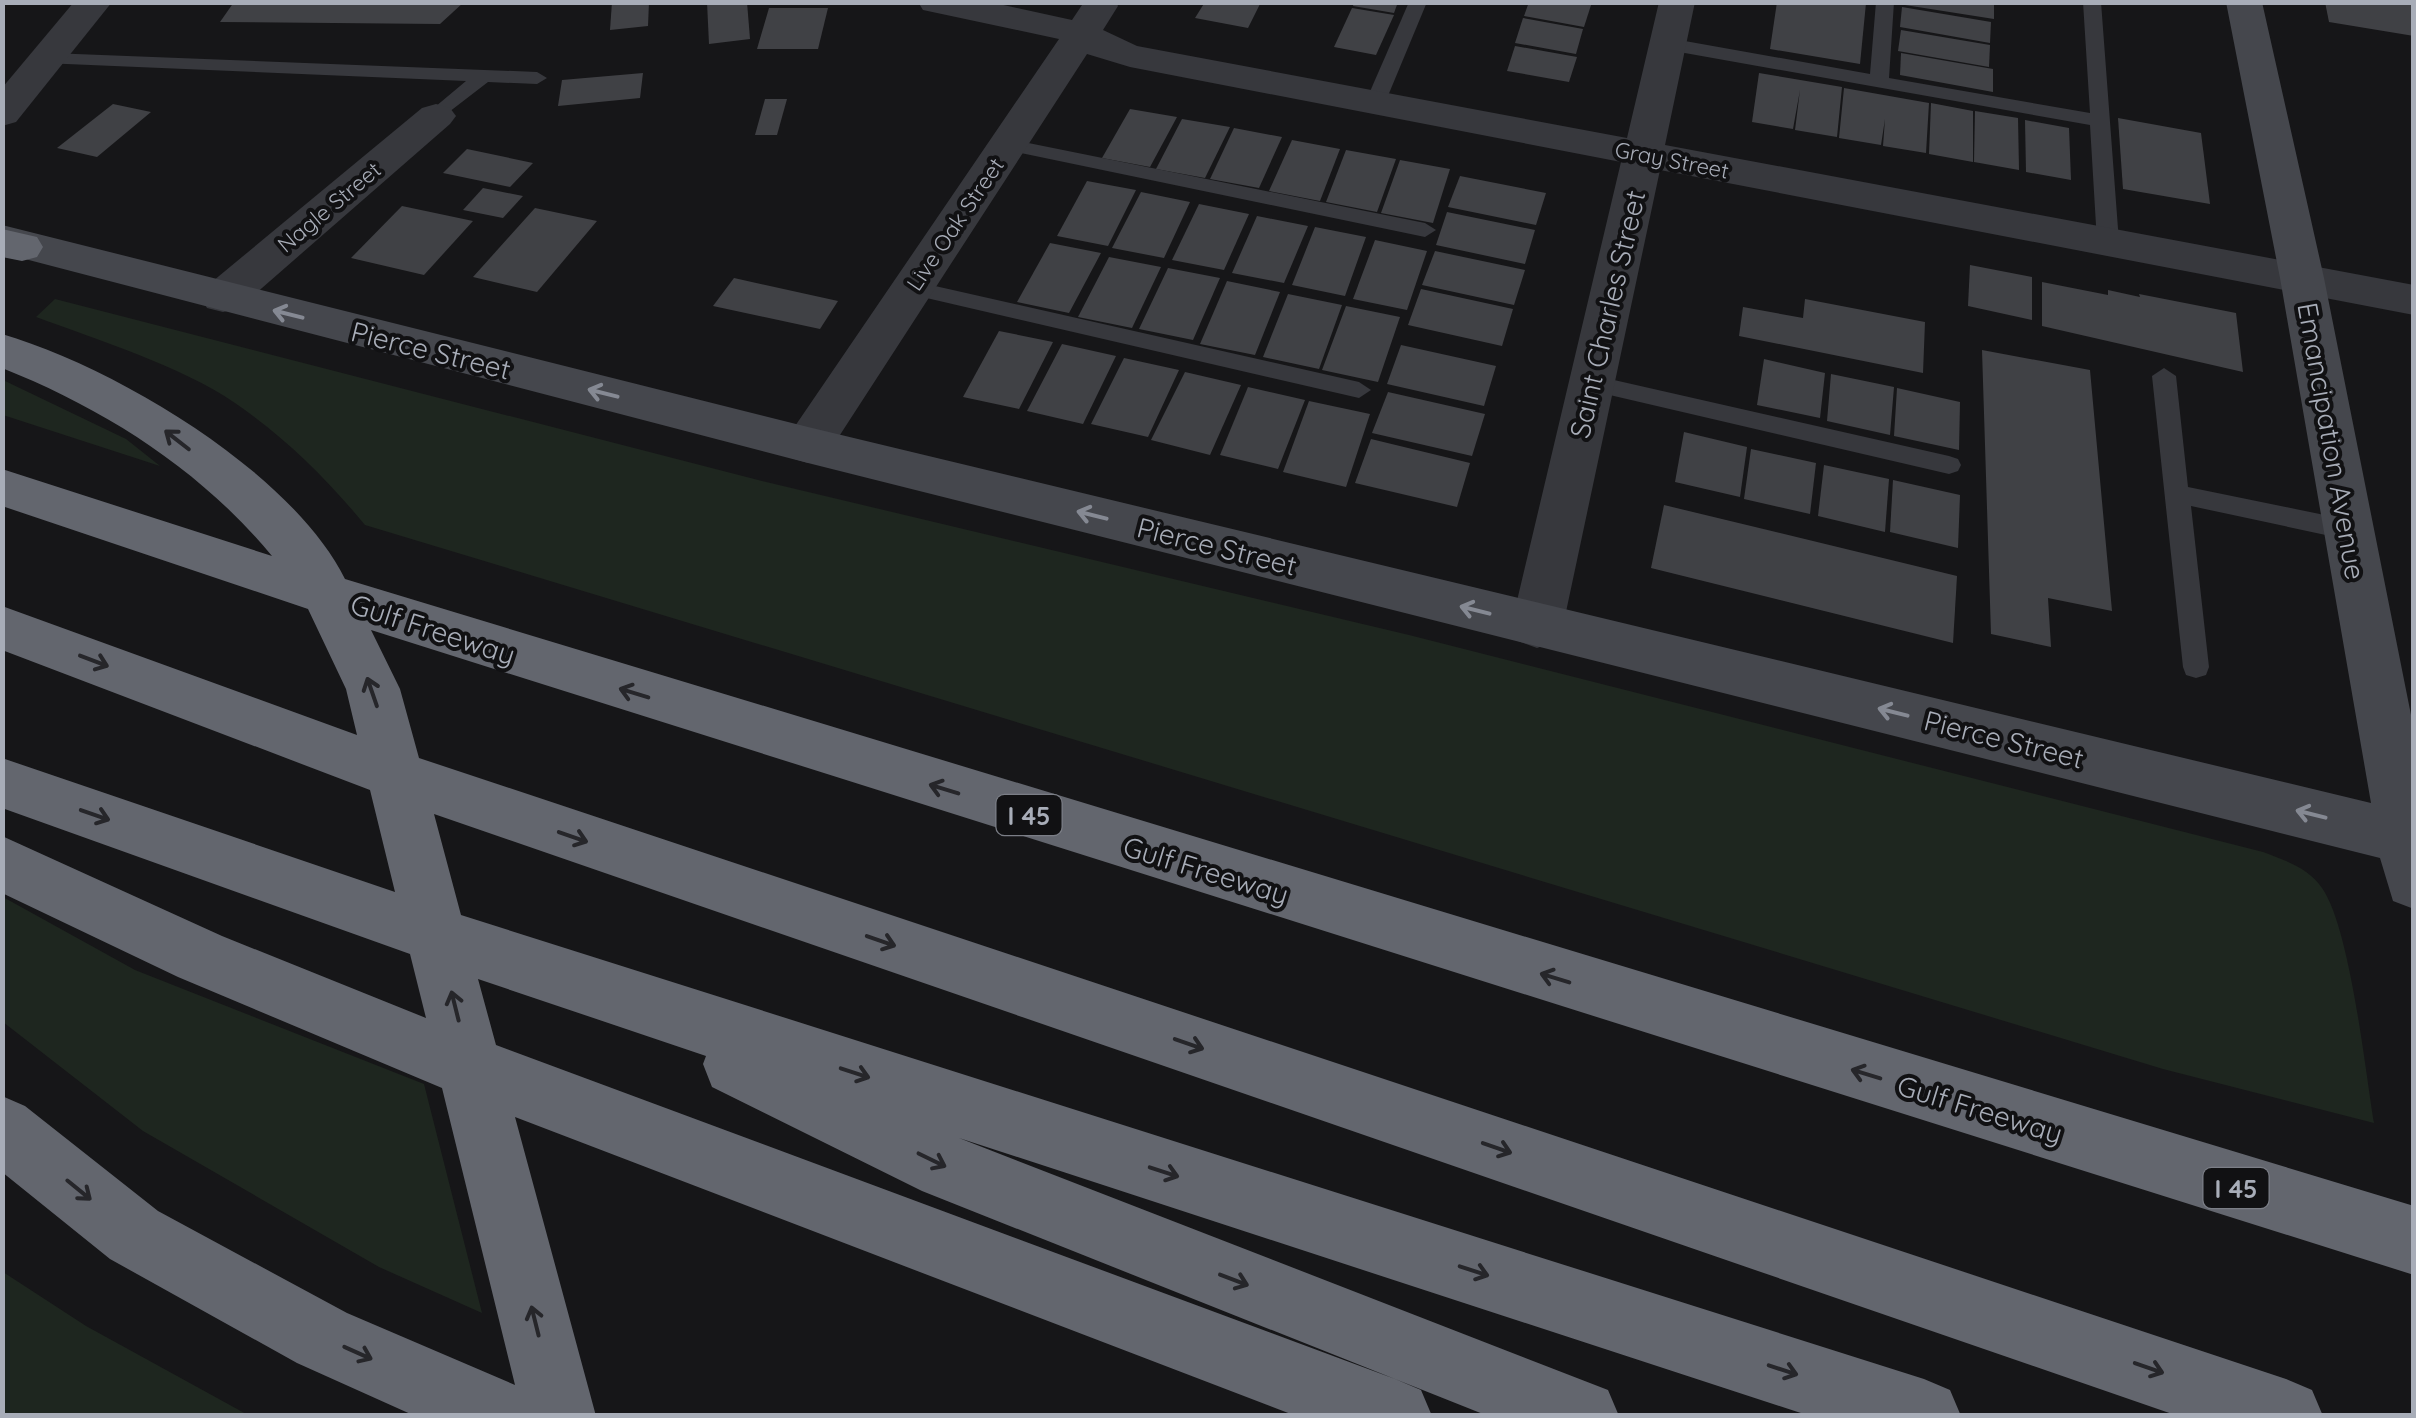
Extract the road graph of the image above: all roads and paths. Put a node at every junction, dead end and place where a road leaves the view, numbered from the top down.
1 (94, 2) edge
2 (936, 2) edge
3 (1418, 2) edge
4 (1885, 2) edge
5 (2244, 2) edge
6 (2085, 4) edge
7 (1092, 18) edge
8 (1672, 23) edge
9 (54, 55) junction
10 (2, 68) edge
11 (483, 76) junction
12 (537, 78) dead end
13 (1880, 84) junction
14 (1375, 104) junction
15 (2, 114) edge
16 (436, 116) joint
17 (2100, 120) junction
18 (1008, 145) junction
19 (1643, 155) junction
20 (1424, 230) dead end
21 (2108, 242) junction
22 (9, 243) edge
23 (2302, 278) junction
24 (913, 288) junction
25 (222, 297) junction
26 (2414, 300) edge
27 (2, 350) edge
28 (2164, 376) dead end
29 (1592, 383) junction
30 (1359, 390) dead end
31 (808, 445) junction
32 (1949, 465) dead end
33 (2, 486) edge
34 (2177, 494) junction
35 (2348, 530) junction
36 (1537, 626) junction
37 (2, 627) edge
38 (2196, 667) dead end
39 (2396, 694) edge
40 (2, 783) edge
41 (2411, 853) edge
42 (2, 862) edge
43 (562, 979) junction
44 (2, 1130) edge
45 (2060, 1134) junction
46 (2414, 1205) edge
47 (2414, 1242) edge
48 (501, 1416) edge
49 (559, 1416) edge
50 (1395, 1416) edge
51 (1582, 1416) edge
52 (1924, 1416) edge
53 (2286, 1416) edge

1 - 9 street
2 - 7 street, Gray Street
3 - 14 lane
4 - 13 lane
5 - 23 main road, Emancipation Avenue
6 - 17 lane
7 - 14 street, Gray Street
7 - 18 street, Live Oak Street
8 - 13 lane
8 - 19 street, Saint Charles Street
9 - 10 street
9 - 11 lane
9 - 15 street
11 - 12 lane
11 - 16 lane
13 - 17 lane
14 - 19 street, Gray Street
16 - 25 street, Nagle Street
17 - 21 lane
18 - 20 lane
18 - 24 street, Live Oak Street
19 - 21 street, Gray Street
19 - 29 street, Saint Charles Street
21 - 23 street, Gray Street
22 - 25 main road, Pierce Street
23 - 26 street, Gray Street
23 - 35 main road, Emancipation Avenue
24 - 30 lane
24 - 31 street, Live Oak Street
31 -> 25 main road, Pierce Street
49 -> 27 highway
28 - 34 lane
29 - 32 lane
29 - 36 street, Saint Charles Street
36 -> 31 main road, Pierce Street
45 -> 33 highway, Gulf Freeway / I 45
34 - 35 lane
34 - 38 lane
35 - 39 main road, Emancipation Avenue
41 -> 36 main road, Pierce Street
37 -> 53 highway
39 - 41 main road, Emancipation Avenue
40 -> 43 highway
42 - 50 highway
43 -> 51 highway
43 -> 52 highway
44 -> 48 highway
45 - 46 highway
45 - 47 highway, Gulf Freeway / I 45

